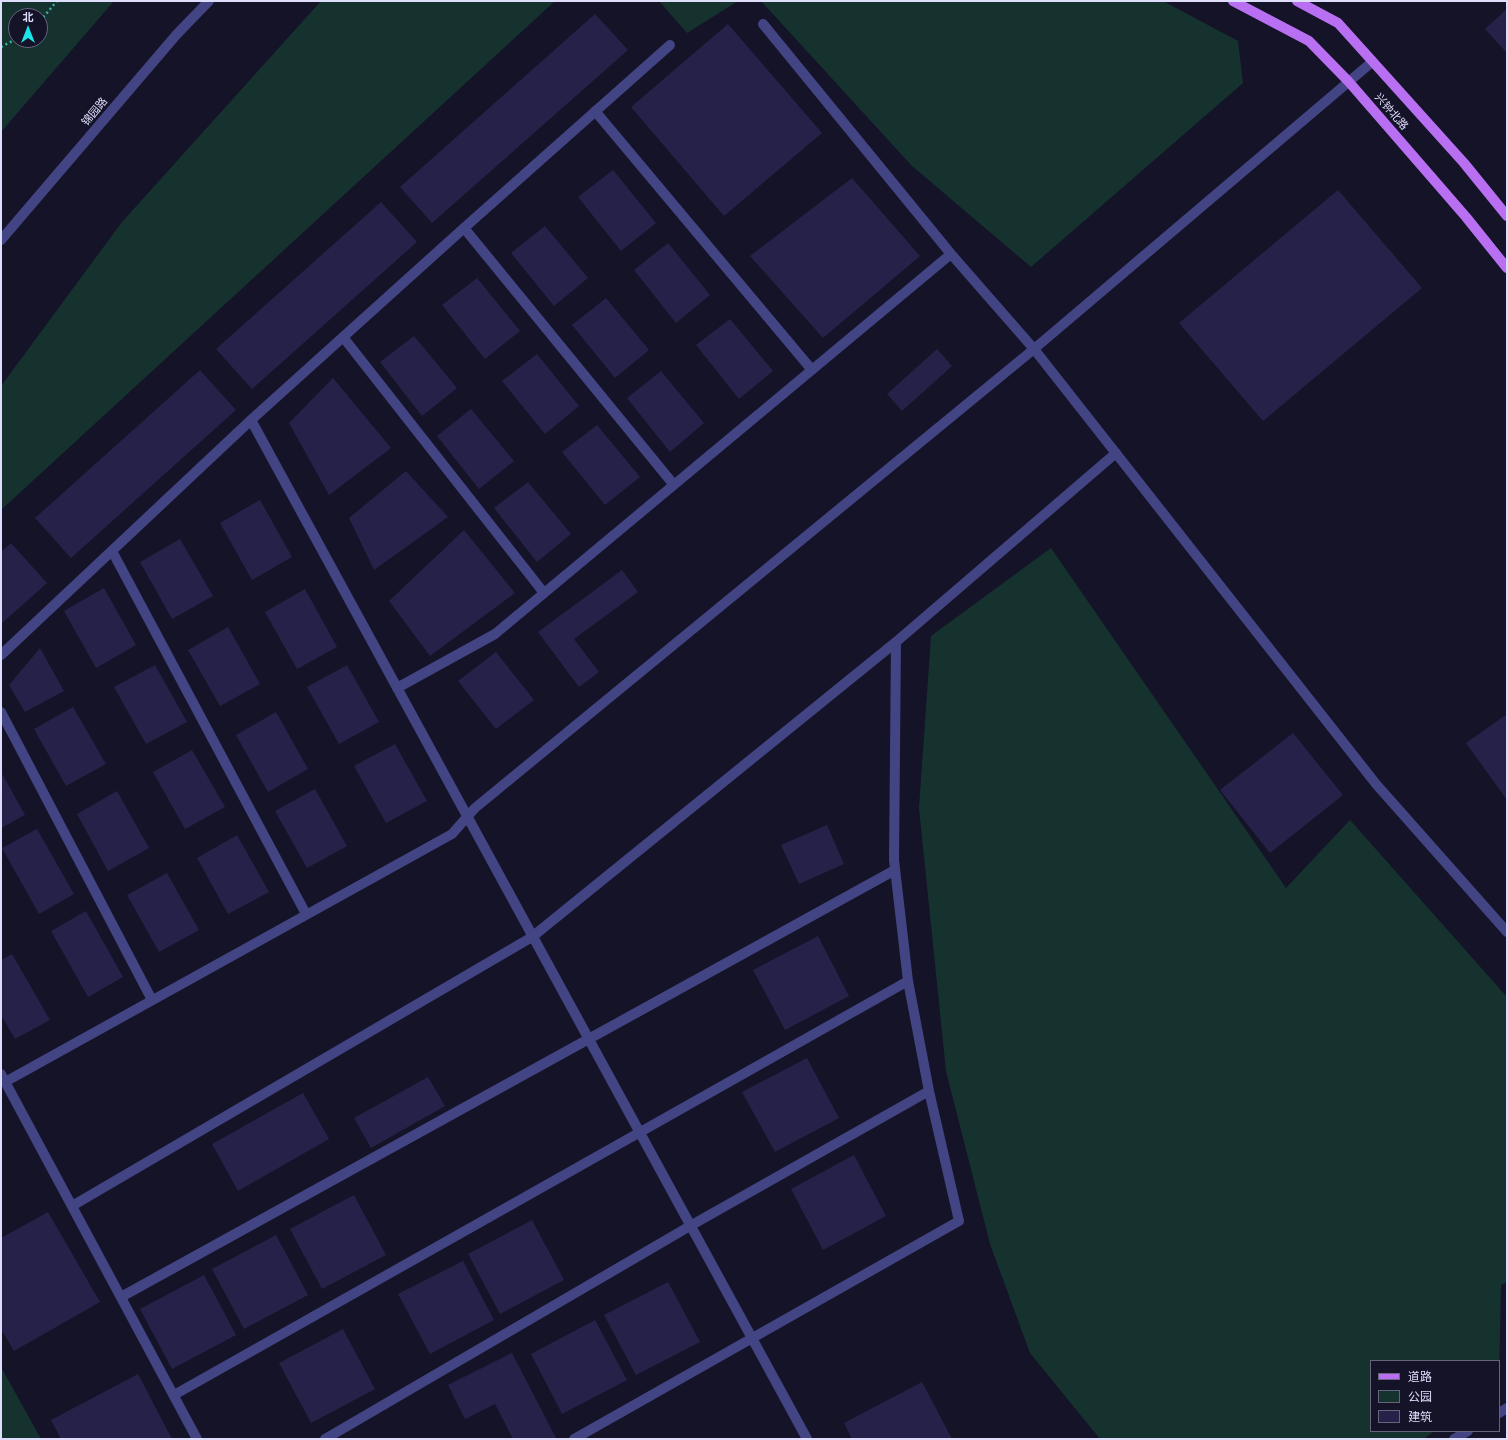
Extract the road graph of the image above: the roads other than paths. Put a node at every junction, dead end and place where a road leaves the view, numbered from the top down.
1 (209, 1) edge
2 (1233, 1) edge
3 (1297, 1) edge
4 (763, 24) dead end
5 (670, 45) dead end
6 (1372, 62) junction
7 (1349, 82) junction
8 (595, 111) junction
9 (1507, 216) edge
10 (464, 228) junction
11 (1, 240) edge
12 (951, 254) junction
13 (1507, 268) edge
14 (344, 337) junction
15 (1034, 349) junction
16 (812, 370) junction
17 (251, 420) junction
18 (1116, 453) junction
19 (674, 485) junction
20 (112, 551) junction
21 (544, 593) junction
22 (896, 642) junction
23 (1, 655) edge
24 (397, 688) junction
25 (1, 712) edge
26 (467, 817) junction
27 (895, 870) junction
28 (306, 914) junction
29 (1507, 932) edge
30 (532, 937) junction
31 (908, 981) junction
32 (152, 1000) junction
33 (588, 1041) junction
34 (3, 1078) edge
35 (929, 1091) junction
36 (638, 1131) junction
37 (72, 1206) junction
38 (690, 1226) junction
39 (121, 1298) junction
40 (751, 1338) junction
41 (174, 1395) junction
42 (1466, 1432) edge
43 (197, 1439) edge
44 (324, 1439) edge
45 (574, 1439) edge
46 (806, 1439) edge
47 (1454, 1439) edge

1 - 11 street, 锦园路
2 - 7 main road, 兴钟北路
3 - 6 main road, 兴钟北路
4 - 12 street
5 - 8 street
6 - 7 street
6 - 9 main road, 兴钟北路
7 - 13 main road, 兴钟北路
7 - 15 street
8 - 10 street
8 - 16 street
10 - 14 street
10 - 19 street
12 - 15 street
12 - 16 street
14 - 17 street
14 - 21 street
15 - 18 street
15 - 26 street
16 - 19 street
17 - 20 street
17 - 24 street
18 - 22 street
18 - 29 street
19 - 21 street
20 - 23 street
20 - 28 street
21 - 24 street
22 - 27 street
22 - 30 street
24 - 26 street
25 - 32 street
26 - 28 street
26 - 30 street
27 - 31 street
27 - 33 street
28 - 32 street
30 - 33 street
30 - 37 street
31 - 35 street
31 - 36 street
32 - 34 street
33 - 36 street
33 - 39 street
34 - 37 street
35 - 38 street
35 - 40 street
36 - 38 street
36 - 41 street
37 - 39 street
38 - 40 street
38 - 44 street
39 - 41 street
40 - 45 street
40 - 46 street
41 - 43 street
42 - 47 street

